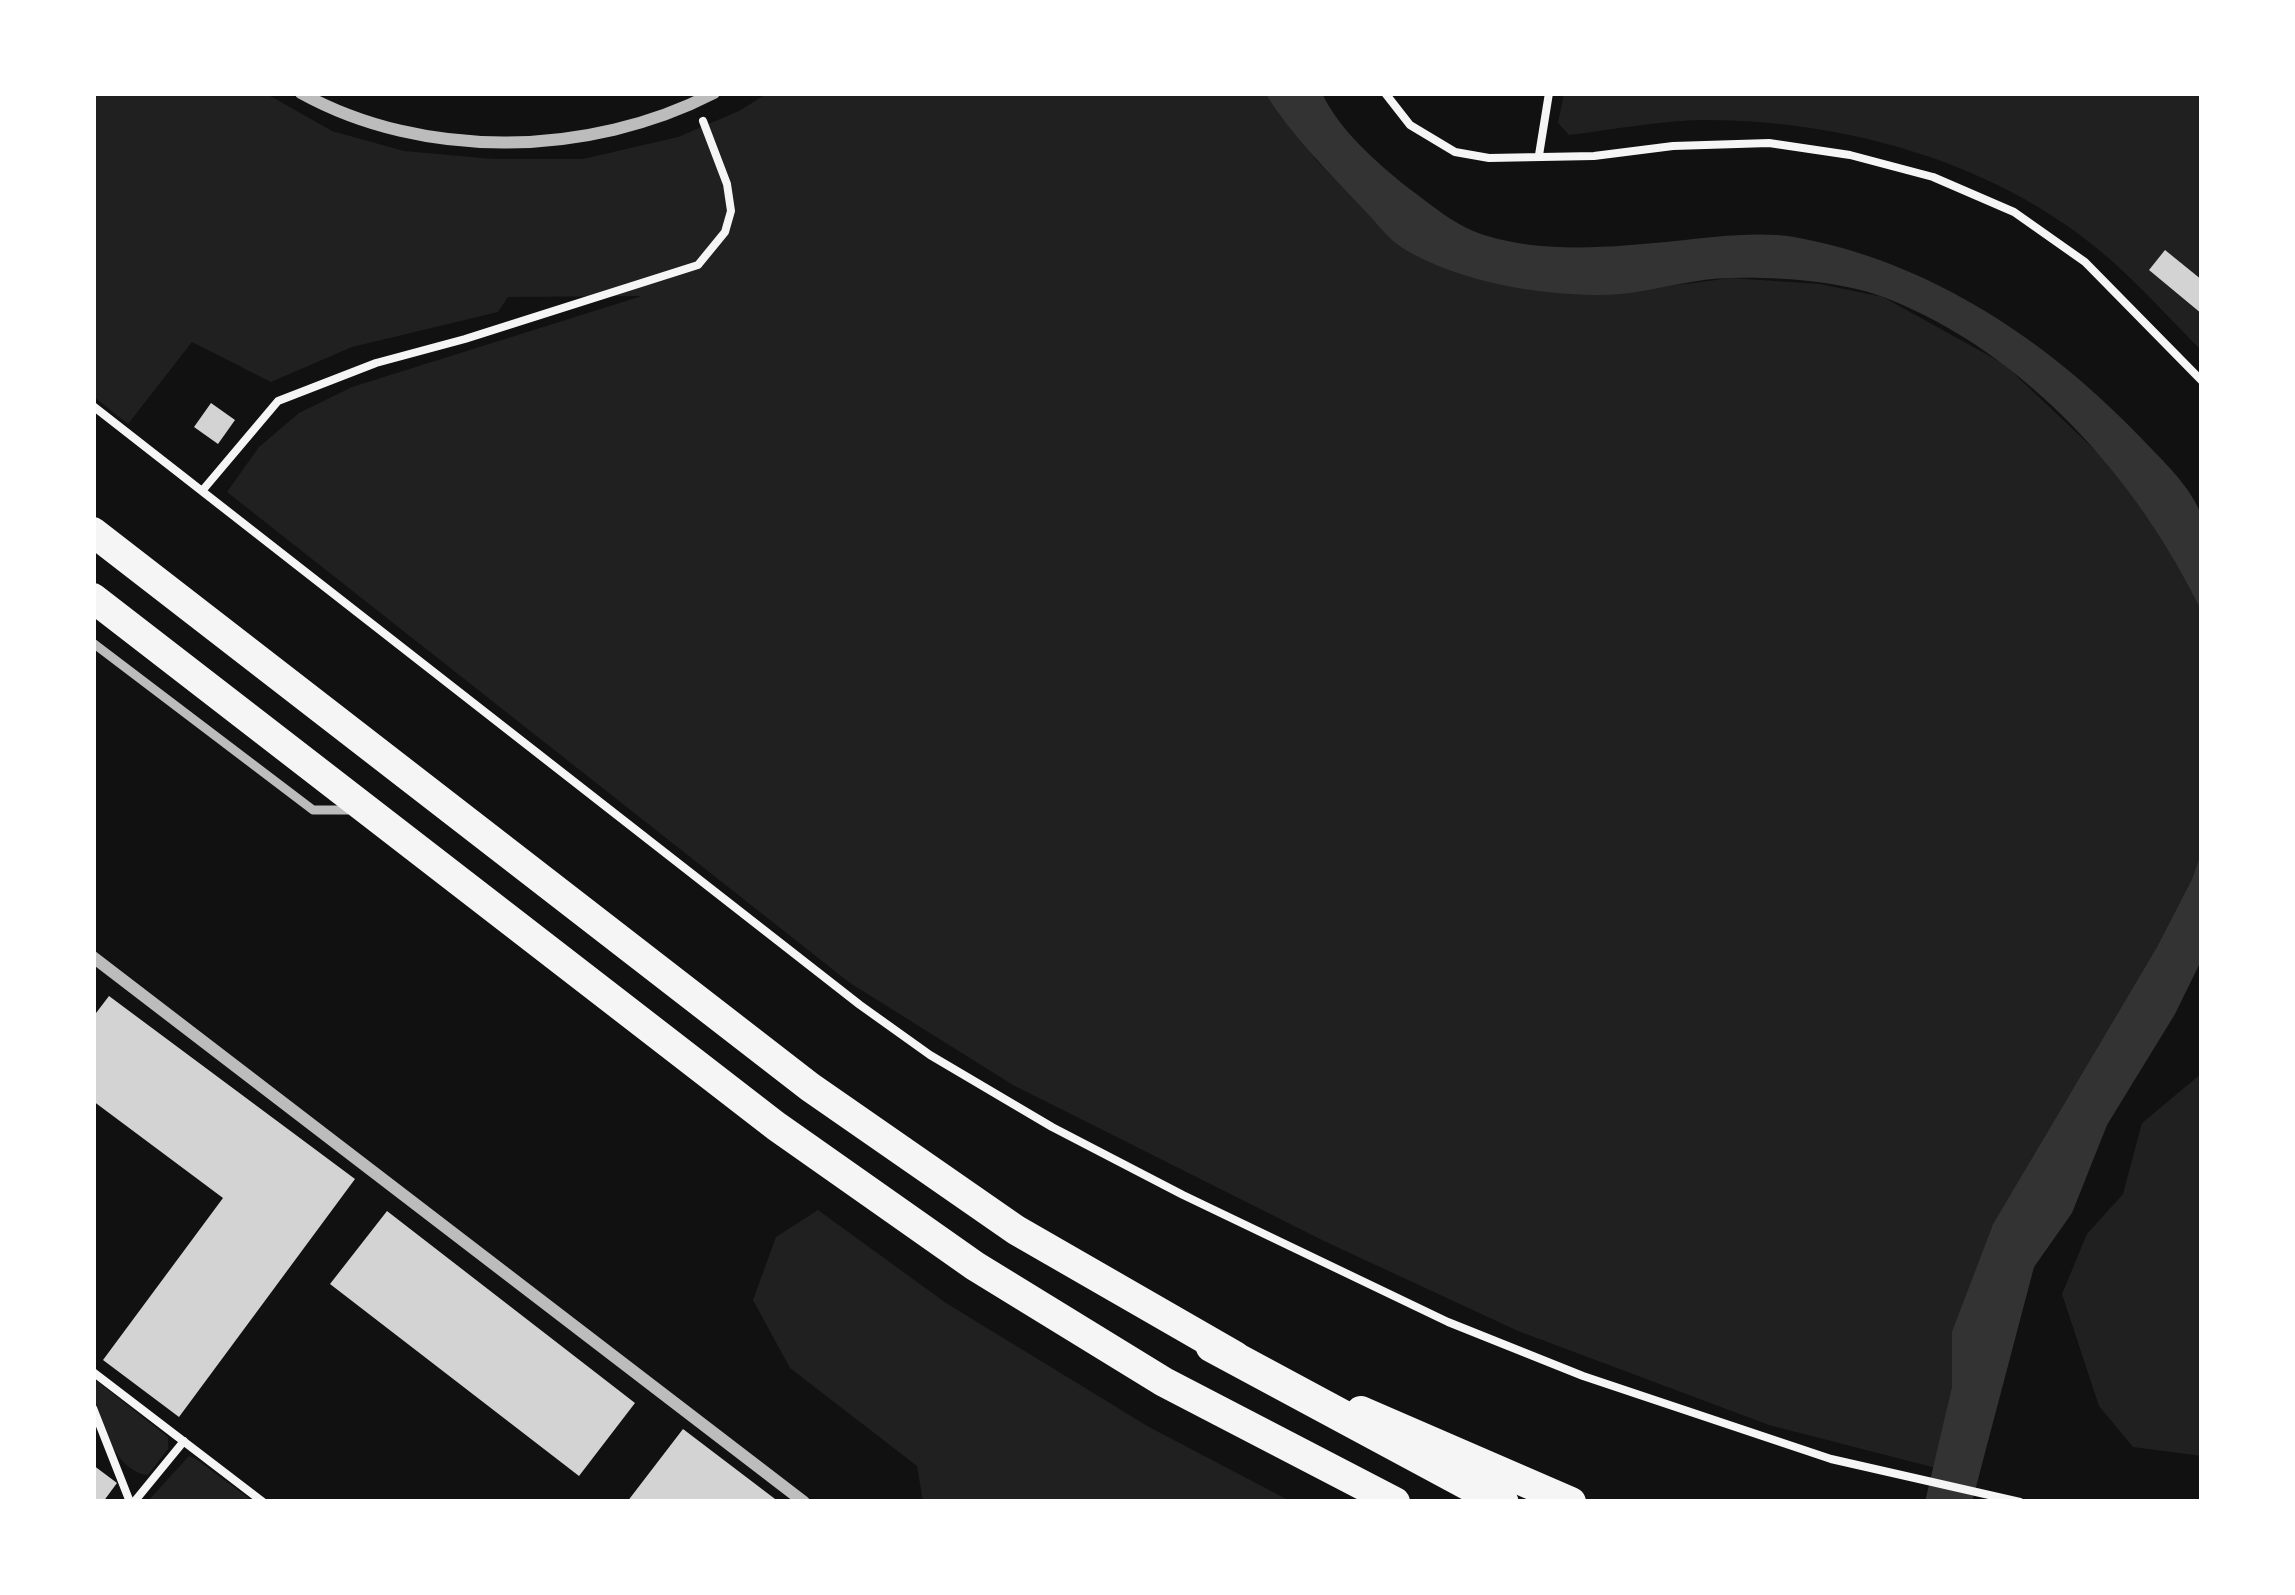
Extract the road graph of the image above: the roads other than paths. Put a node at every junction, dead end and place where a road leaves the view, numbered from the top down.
1 (301, 93) edge
2 (714, 93) edge
3 (93, 532) edge
4 (93, 598) edge
5 (93, 643) edge
6 (370, 809) junction
7 (93, 957) edge
8 (1212, 1346) junction
9 (804, 1502) edge
10 (1396, 1502) edge
11 (1502, 1502) edge
12 (1570, 1502) edge

1 - 2 street
3 - 8 main road
4 - 6 main road
5 - 6 lane
6 - 10 main road
7 - 9 street
8 - 11 highway
8 - 12 main road

